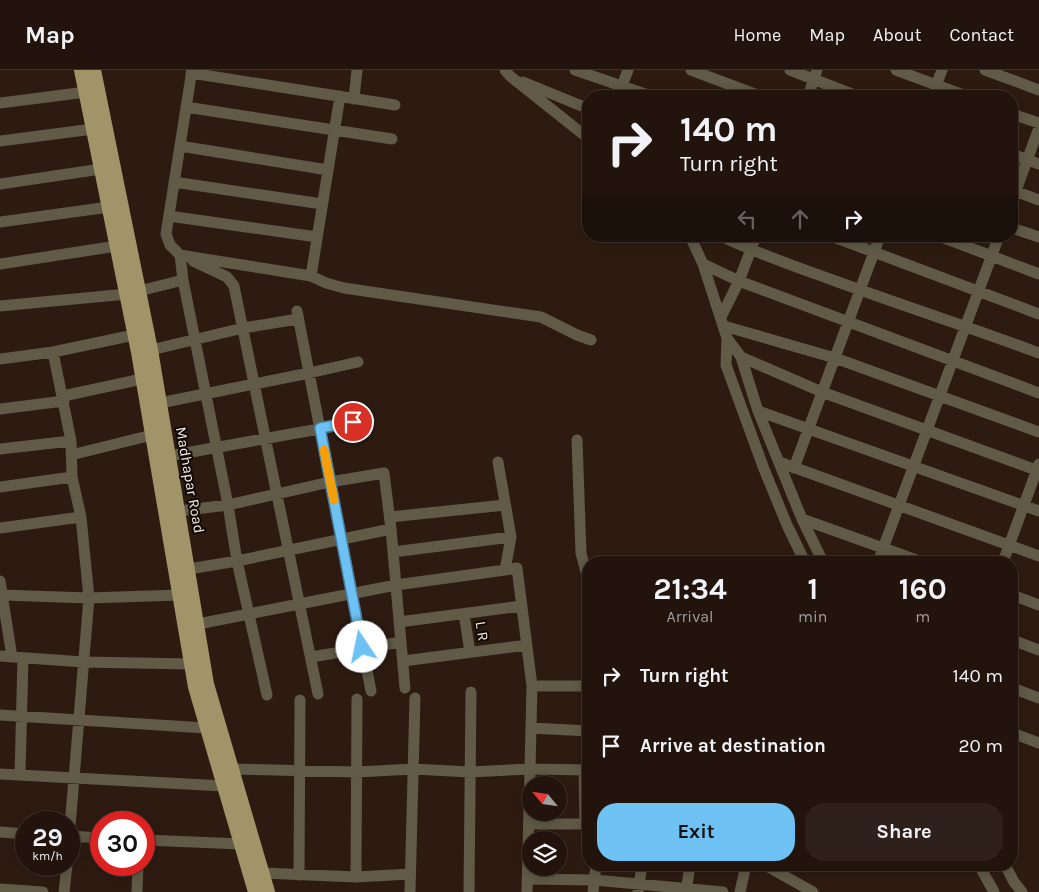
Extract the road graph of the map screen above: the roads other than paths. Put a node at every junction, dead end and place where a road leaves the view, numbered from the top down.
1 (81, 70) edge
2 (94, 70) edge
3 (357, 70) edge
4 (575, 70) edge
5 (628, 70) edge
6 (691, 70) edge
7 (790, 70) edge
8 (896, 70) edge
9 (942, 70) edge
10 (985, 70) edge
11 (191, 72) edge
12 (508, 72) edge
13 (815, 75) edge
14 (616, 90) edge
15 (621, 90) edge
16 (744, 90) edge
17 (810, 90) edge
18 (845, 90) edge
19 (932, 90) edge
20 (934, 90) edge
21 (1039, 90) edge
22 (86, 92) junction
23 (340, 96) junction
24 (354, 99) junction
25 (0, 103) edge
26 (395, 105) dead end
27 (186, 107) junction
28 (582, 107) edge
29 (1018, 116) edge
30 (1039, 124) edge
31 (1039, 128) edge
32 (93, 129) junction
33 (334, 131) junction
34 (582, 133) edge
35 (392, 139) dead end
36 (0, 141) edge
37 (180, 146) junction
38 (1018, 156) edge
39 (1028, 160) junction
40 (1039, 164) edge
41 (101, 169) junction
42 (328, 170) junction
43 (174, 182) junction
44 (0, 184) edge
45 (1018, 184) edge
46 (1018, 195) edge
47 (1039, 200) edge
48 (322, 204) junction
49 (109, 207) junction
50 (169, 216) junction
51 (0, 222) edge
52 (1018, 230) edge
53 (317, 237) junction
54 (1039, 237) edge
55 (693, 242) edge
56 (733, 242) edge
57 (753, 242) edge
58 (846, 242) edge
59 (878, 242) edge
60 (955, 242) edge
61 (997, 242) edge
62 (117, 246) junction
63 (750, 250) junction
64 (874, 253) junction
65 (180, 255) junction
66 (992, 256) junction
67 (0, 264) edge
68 (703, 264) junction
69 (1039, 274) edge
70 (311, 276) junction
71 (183, 280) junction
72 (739, 281) junction
73 (860, 290) junction
74 (979, 291) junction
75 (133, 293) junction
76 (0, 306) edge
77 (1039, 314) edge
78 (722, 322) junction
79 (848, 322) junction
80 (966, 326) junction
81 (243, 328) junction
82 (134, 335) junction
83 (727, 338) junction
84 (195, 339) junction
85 (591, 340) dead end
86 (151, 350) junction
87 (54, 352) junction
88 (1039, 353) edge
89 (741, 357) junction
90 (0, 358) edge
91 (835, 358) junction
92 (952, 361) junction
93 (358, 362) dead end
94 (309, 373) junction
95 (142, 379) junction
96 (255, 384) junction
97 (822, 392) junction
98 (206, 393) junction
99 (1039, 393) edge
100 (939, 397) junction
101 (63, 398) junction
102 (160, 403) junction
103 (0, 409) edge
104 (758, 411) junction
105 (369, 420) dead end
106 (320, 428) junction
107 (808, 430) junction
108 (927, 431) junction
109 (1039, 432) edge
110 (152, 435) junction
111 (266, 438) junction
112 (577, 440) dead end
113 (71, 442) junction
114 (217, 448) junction
115 (0, 449) edge
116 (71, 455) junction
117 (170, 456) junction
118 (498, 462) dead end
119 (779, 462) junction
120 (794, 468) junction
121 (913, 468) junction
122 (1038, 468) edge
123 (72, 477) junction
124 (330, 482) junction
125 (0, 487) edge
126 (278, 494) junction
127 (228, 505) junction
128 (505, 505) junction
129 (899, 506) junction
130 (1024, 506) junction
131 (179, 511) junction
132 (1039, 512) edge
133 (81, 517) junction
134 (390, 517) junction
135 (802, 519) junction
136 (0, 528) edge
137 (391, 529) junction
138 (510, 537) junction
139 (341, 539) junction
140 (1009, 545) junction
141 (289, 549) junction
142 (883, 549) junction
143 (393, 552) junction
144 (802, 556) edge
145 (820, 556) edge
146 (880, 556) edge
147 (904, 556) edge
148 (1005, 556) edge
149 (1039, 556) edge
150 (582, 557) edge
151 (237, 561) junction
152 (189, 569) junction
153 (505, 570) junction
154 (0, 581) edge
155 (396, 585) junction
156 (179, 594) junction
157 (352, 594) junction
158 (2, 595) junction
159 (1018, 597) edge
160 (88, 598) junction
161 (300, 604) junction
162 (1039, 605) edge
163 (522, 606) junction
164 (249, 614) junction
165 (464, 614) junction
166 (399, 622) junction
167 (198, 624) junction
168 (401, 642) junction
169 (1018, 642) edge
170 (527, 646) junction
171 (362, 647) junction
172 (1039, 650) edge
173 (470, 652) junction
174 (11, 657) edge
175 (310, 657) junction
176 (403, 660) junction
177 (83, 662) junction
178 (190, 664) junction
179 (532, 686) junction
180 (582, 686) edge
181 (405, 688) dead end
182 (1018, 690) edge
183 (371, 691) dead end
184 (471, 692) dead end
185 (267, 694) dead end
186 (318, 694) dead end
187 (415, 698) dead end
188 (1039, 698) edge
189 (357, 699) dead end
190 (300, 700) dead end
191 (0, 715) edge
192 (22, 716) junction
193 (78, 720) junction
194 (206, 728) junction
195 (531, 728) junction
196 (582, 731) edge
197 (1018, 735) edge
198 (1039, 743) edge
199 (232, 768) junction
200 (530, 769) junction
201 (413, 770) junction
202 (582, 770) edge
203 (300, 771) junction
204 (357, 772) junction
205 (470, 772) junction
206 (0, 774) edge
207 (20, 775) junction
208 (74, 778) junction
209 (224, 786) junction
210 (71, 811) edge
211 (528, 824) junction
212 (582, 824) edge
213 (0, 832) edge
214 (15, 833) edge
215 (155, 840) edge
216 (241, 844) junction
217 (596, 871) edge
218 (641, 871) edge
219 (689, 871) edge
220 (745, 871) edge
221 (776, 871) edge
222 (982, 871) edge
223 (1007, 871) edge
224 (263, 873) junction
225 (410, 874) junction
226 (299, 875) junction
227 (66, 876) edge
228 (138, 876) edge
229 (356, 876) junction
230 (527, 879) junction
231 (595, 880) junction
232 (1011, 887) edge
233 (639, 888) edge
234 (0, 889) edge
235 (686, 891) edge
236 (43, 892) edge
237 (64, 892) edge
238 (137, 892) edge
239 (255, 892) edge
240 (268, 892) edge
241 (410, 892) edge
242 (469, 892) edge
243 (527, 892) edge
244 (593, 892) edge
245 (723, 892) edge
246 (740, 892) edge
247 (813, 892) edge
248 (994, 892) edge
249 (1022, 892) edge

1 - 22 main road, Madhapar Road
2 - 75 main road, Madhapar Road
3 - 24 street
4 - 14 street
5 - 15 street
6 - 16 street
7 - 13 street
8 - 19 street
9 - 20 street
10 - 21 street
11 - 23 street
11 - 27 street
12 - 28 street
12 - 34 street
13 - 17 street
13 - 18 street
22 - 25 street
22 - 32 main road, Madhapar Road
23 - 24 street
23 - 33 street
24 - 26 street
27 - 33 street
27 - 37 street
29 - 30 street
31 - 39 street
32 - 36 street
32 - 41 main road, Madhapar Road
33 - 35 street
33 - 42 street
37 - 42 street
37 - 43 street
38 - 39 street
39 - 40 street
39 - 45 street
41 - 44 street
41 - 49 main road, Madhapar Road
42 - 48 street
43 - 48 street
43 - 50 street
46 - 47 street
48 - 53 street
49 - 51 street
49 - 62 main road, Madhapar Road
50 - 53 street
50 - 65 street
52 - 54 street
53 - 70 street
55 - 68 street
56 - 63 street
57 - 63 street
58 - 64 street
59 - 64 street
60 - 66 street
61 - 66 street
62 - 67 street
62 - 75 main road, Madhapar Road
63 - 72 street
63 - 73 street
64 - 73 street
64 - 74 street
65 - 70 street
65 - 71 street
65 - 81 street
66 - 69 street
66 - 74 street
68 - 72 street
68 - 78 street
70 - 85 street
71 - 75 street
71 - 84 street
72 - 78 street
72 - 79 street
73 - 79 street
73 - 80 street
74 - 77 street
74 - 80 street
75 - 76 street
75 - 82 main road, Madhapar Road
75 - 86 main road, Madhapar Road
78 - 83 street
78 - 91 street
79 - 91 street
79 - 92 street
80 - 88 street
80 - 92 street
81 - 84 street
81 - 94 street
81 - 96 street
82 - 87 street
82 - 95 main road, Madhapar Road
83 - 89 street
83 - 144 street
84 - 86 street
84 - 98 street
86 - 102 main road, Madhapar Road
87 - 90 street
87 - 101 street
89 - 97 street
89 - 104 street
91 - 97 street
91 - 100 street
92 - 99 street
92 - 100 street
93 - 94 street
94 - 96 street
94 - 106 street
95 - 101 street
95 - 110 main road, Madhapar Road
96 - 98 street
96 - 111 street
97 - 107 street
97 - 108 street
98 - 102 street
98 - 114 street
100 - 108 street
100 - 109 street
101 - 103 street
101 - 113 street
102 - 117 main road, Madhapar Road
104 - 107 street
104 - 119 street
105 - 106 street
106 - 111 street
106 - 124 street
107 - 120 street
107 - 121 street
108 - 121 street
108 - 122 street
110 - 116 street
110 - 156 main road, Madhapar Road
111 - 114 street
111 - 126 street
112 - 150 street
113 - 115 street
113 - 116 street
114 - 117 street
114 - 127 street
116 - 123 street
117 - 131 main road, Madhapar Road
118 - 128 street
119 - 120 street
119 - 135 street
120 - 129 street
121 - 129 street
121 - 130 street
122 - 130 street
123 - 125 street
123 - 133 street
124 - 126 street
124 - 134 street
124 - 139 street
126 - 127 street
126 - 141 street
127 - 131 street
127 - 151 street
128 - 134 street
128 - 138 street
129 - 140 street
129 - 142 street
130 - 132 street
130 - 140 street
131 - 152 main road, Madhapar Road
133 - 136 street
133 - 160 street
134 - 137 street
135 - 142 street
135 - 145 street
137 - 139 street
137 - 143 street
138 - 143 street
138 - 153 street
139 - 141 street
139 - 157 street
140 - 148 street
140 - 149 street
141 - 151 street
141 - 161 street
142 - 146 street
142 - 147 street
143 - 155 street
151 - 152 street
151 - 164 street
152 - 167 main road, Madhapar Road
153 - 155 street
153 - 163 street
154 - 158 street
155 - 157 street
155 - 166 street
156 - 160 street
156 - 178 main road, Madhapar Road
157 - 161 street
157 - 171 street
158 - 160 street
158 - 174 street
159 - 162 street
160 - 177 street
161 - 164 street
161 - 175 street
163 - 165 street
163 - 170 street
164 - 167 street
164 - 185 street
165 - 166 street
165 - 173 street, L R
166 - 168 street
167 - 199 main road, Madhapar Road
168 - 171 street
168 - 176 street
169 - 172 street
170 - 173 street
170 - 179 street
171 - 175 street
171 - 183 street
173 - 176 street
174 - 177 street
174 - 192 street
175 - 186 street
176 - 181 street
177 - 178 street
177 - 193 street
178 - 194 main road, Madhapar Road
179 - 180 street
179 - 195 street
182 - 188 street
184 - 205 street
187 - 201 street
189 - 204 street
190 - 203 street
191 - 192 street
192 - 193 street
192 - 207 street
193 - 194 street
193 - 208 street
194 - 209 main road, Madhapar Road
195 - 196 street
195 - 200 street
197 - 198 street
199 - 203 street
199 - 224 main road, Madhapar Road
200 - 202 street
200 - 205 street
200 - 211 street
201 - 204 street
201 - 205 street
201 - 225 street
203 - 204 street
203 - 226 street
204 - 229 street
205 - 242 street
206 - 207 street
207 - 208 street
208 - 209 street
208 - 210 street
209 - 216 main road, Madhapar Road
211 - 212 street
211 - 230 street
213 - 214 street
215 - 216 street
216 - 239 main road, Madhapar Road
217 - 231 street
218 - 233 street
219 - 235 street
220 - 246 street
221 - 247 street
222 - 248 street
223 - 232 street
224 - 226 street
224 - 240 main road, Madhapar Road
225 - 229 street
225 - 241 street
226 - 229 street
227 - 237 street
228 - 238 street
230 - 231 street
230 - 243 street
231 - 233 street
231 - 244 street
232 - 249 street
233 - 235 street
234 - 236 street
235 - 245 street

